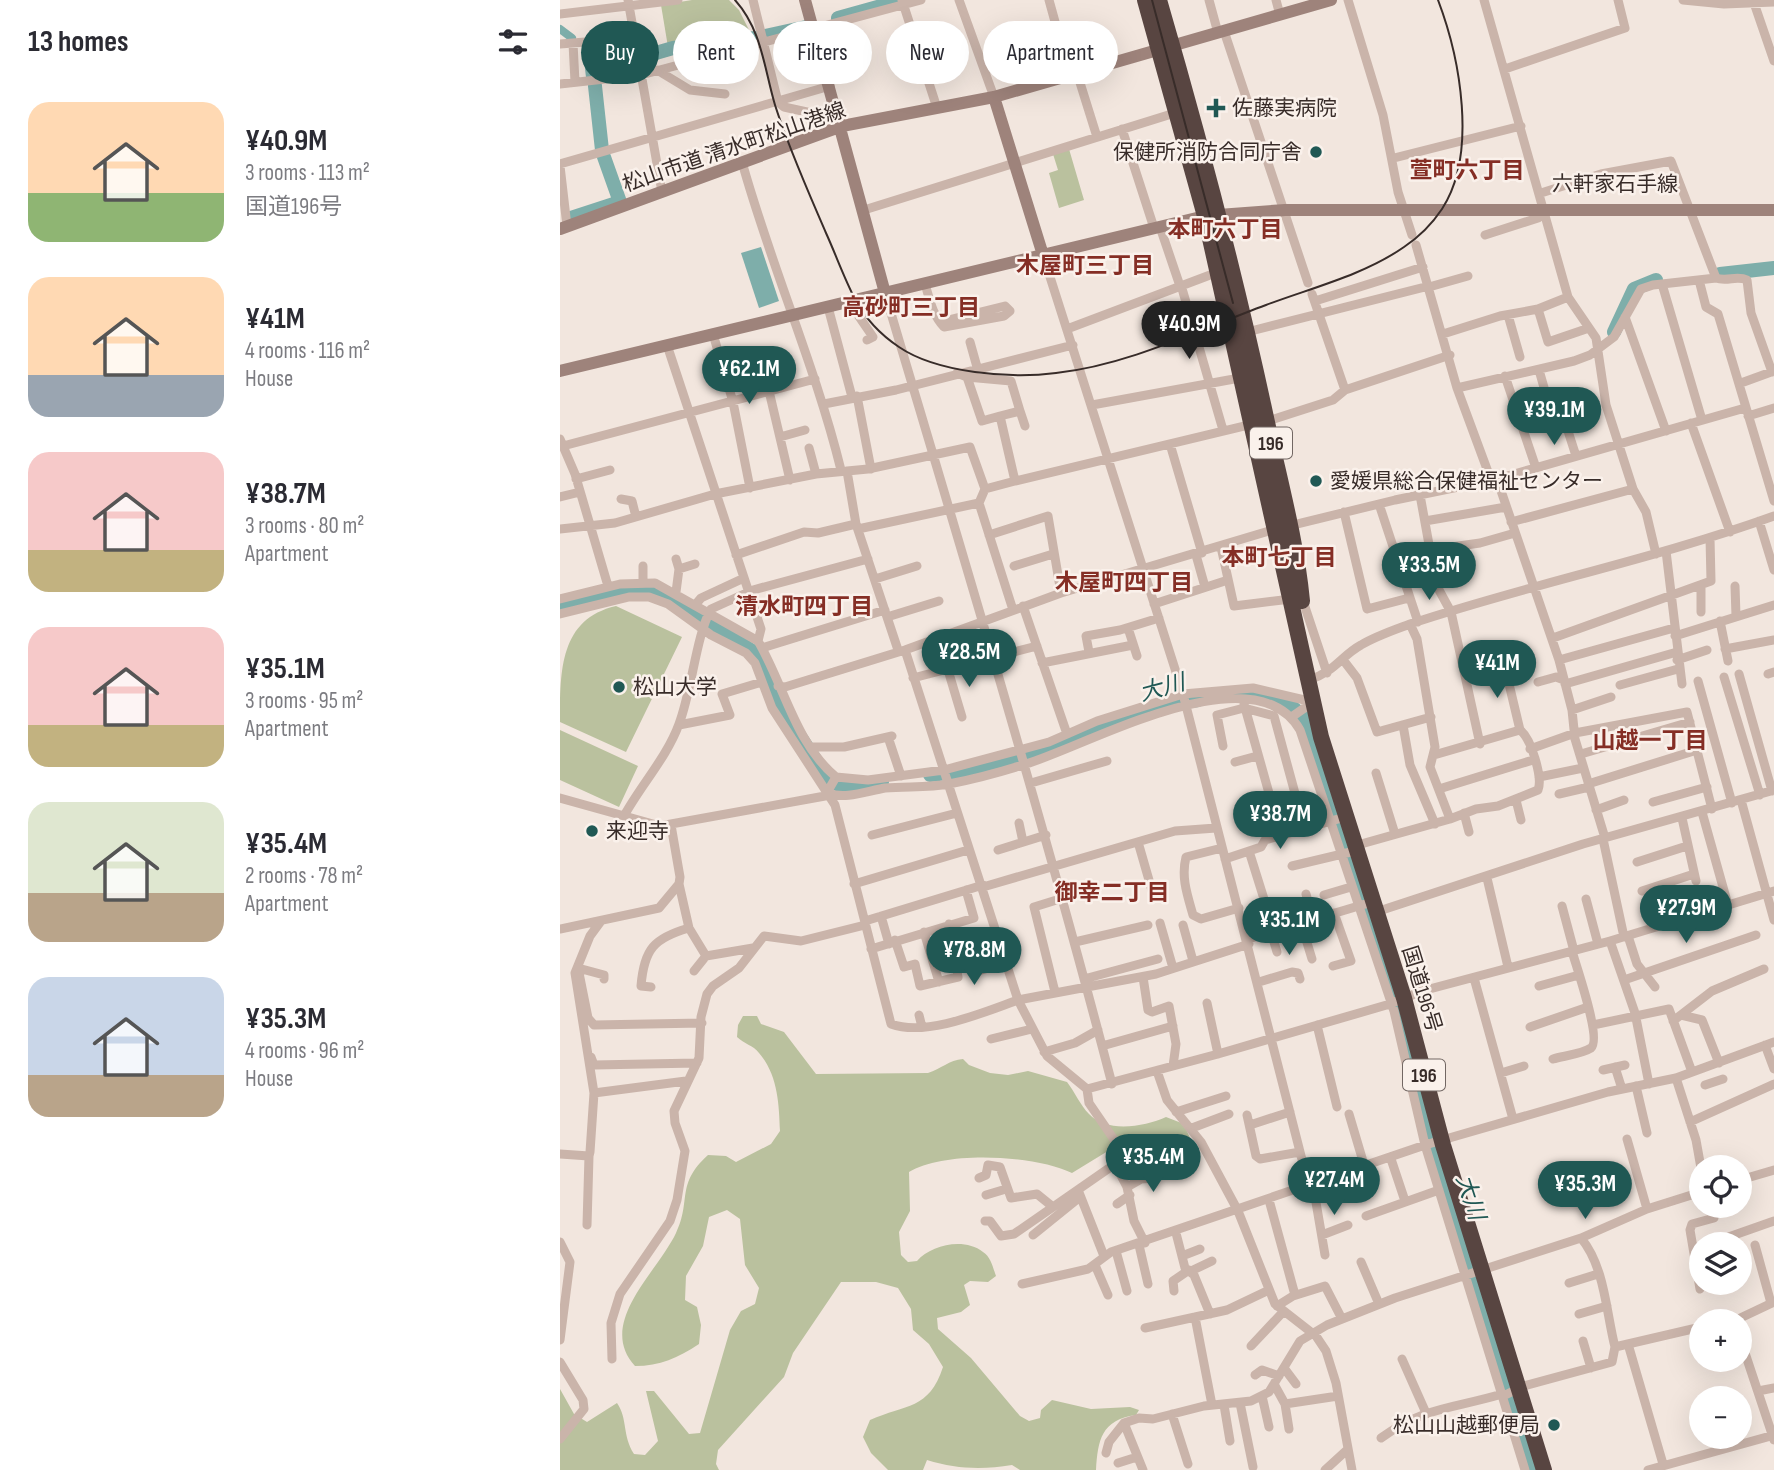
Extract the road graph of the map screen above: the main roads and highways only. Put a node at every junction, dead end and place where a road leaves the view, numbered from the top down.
1 (805, 0) edge
2 (1145, 0) edge
3 (1160, 0) edge
4 (1331, 0) edge
5 (1166, 48) junction
6 (994, 97) junction
7 (841, 123) junction
8 (1774, 203) edge
9 (1688, 207) junction
10 (1774, 210) edge
11 (1214, 214) junction
12 (563, 228) edge
13 (1043, 256) junction
14 (885, 293) junction
15 (560, 371) edge
16 (1249, 376) junction
17 (1542, 1470) edge

1 - 7 main road
2 - 5 highway, 国道196号 / 196
3 - 5 highway, 国道196号 / 196
4 - 5 main road, 松山市道 清水町松山港線
5 - 6 main road, 松山市道 清水町松山港線
5 - 11 highway, 国道196号 / 196
6 - 7 main road, 松山市道 清水町松山港線
6 - 13 main road
7 - 12 main road, 松山市道 清水町松山港線
7 - 14 main road
8 - 9 main road, 六軒家石手線
9 - 10 main road, 六軒家石手線
9 - 11 main road, 六軒家石手線
11 - 13 main road, 六軒家石手線
11 - 16 highway, 国道196号 / 196
11 - 16 highway, 国道196号 / 196
13 - 14 main road, 六軒家石手線
14 - 15 main road, 六軒家石手線
16 - 17 highway, 国道196号 / 196

